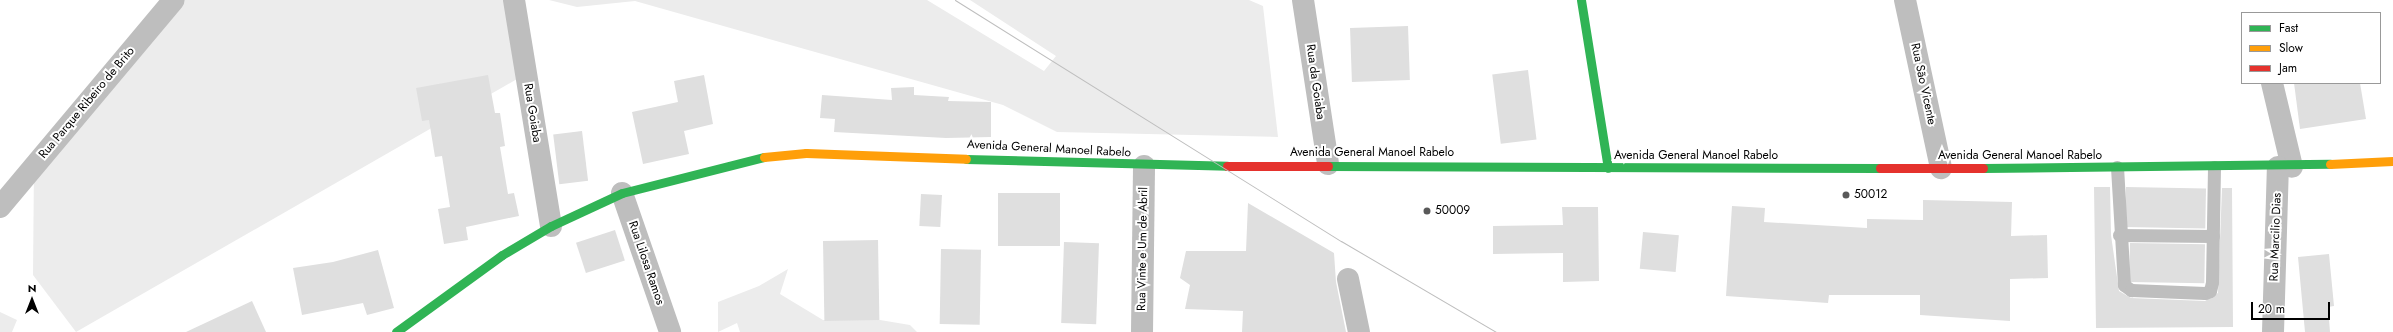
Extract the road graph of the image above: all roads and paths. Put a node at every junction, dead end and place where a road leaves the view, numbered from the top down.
1 (174, 0) edge
2 (514, 0) edge
3 (1304, 0) edge
4 (1581, 0) edge
5 (1905, 0) edge
6 (2272, 84) edge
7 (2393, 161) edge
8 (1328, 164) junction
9 (1144, 166) junction
10 (2117, 167) junction
11 (2214, 167) junction
12 (2285, 167) junction
13 (1608, 168) junction
14 (1941, 168) junction
15 (622, 193) junction
16 (0, 208) edge
17 (551, 226) junction
18 (2119, 235) junction
19 (2213, 236) junction
20 (1348, 279) dead end
21 (396, 332) edge
22 (670, 332) edge
23 (1142, 332) edge
24 (1359, 332) edge
25 (2274, 332) edge

1 - 16 street, Rua Parque Ribeiro de Brito
2 - 17 street, Rua Goiaba
3 - 8 street, Rua da Goiaba
4 - 13 main road
5 - 14 street, Rua São Vicente
6 - 12 street, Rua Marcilio Dias
7 - 12 main road, Avenida General Manoel Rabelo
8 - 9 main road, Avenida General Manoel Rabelo
8 - 13 main road, Avenida General Manoel Rabelo
9 - 15 main road, Avenida General Manoel Rabelo
9 - 23 street, Rua Vinte e Um de Abril
10 - 11 main road, Avenida General Manoel Rabelo
10 - 14 main road, Avenida General Manoel Rabelo
10 - 18 lane
11 - 12 main road, Avenida General Manoel Rabelo
11 - 19 lane
12 - 25 street, Rua Marcilio Dias
13 - 14 main road, Avenida General Manoel Rabelo
15 - 17 main road, Avenida General Manoel Rabelo
15 - 22 street, Rua Lilosa Ramos
17 - 21 main road, Avenida General Manoel Rabelo
18 - 19 lane
18 - 19 lane
20 - 24 street

